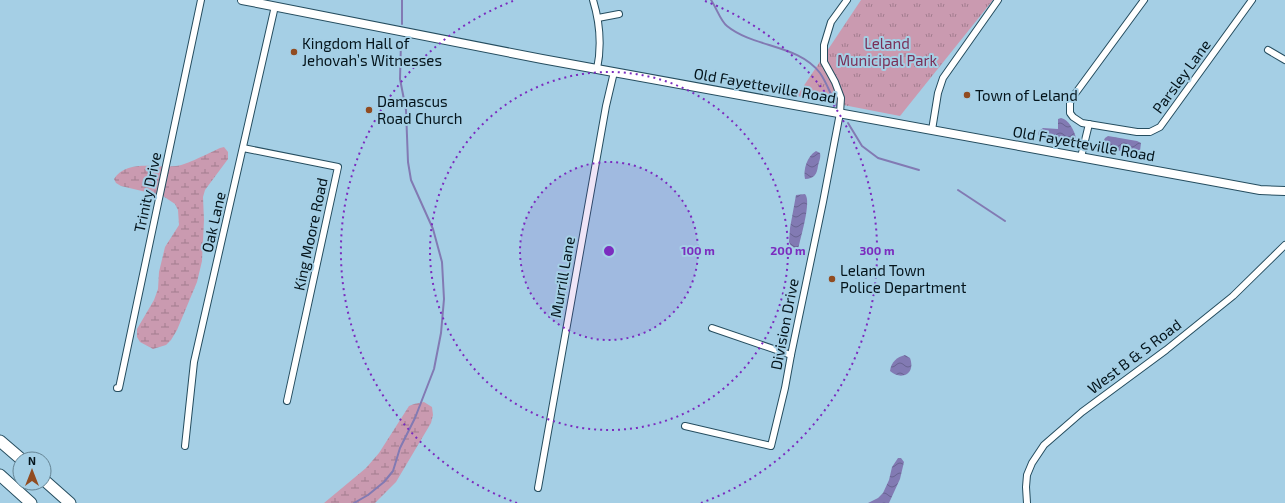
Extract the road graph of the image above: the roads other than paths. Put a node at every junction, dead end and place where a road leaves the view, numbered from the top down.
1 (201, 0) edge
2 (242, 0) edge
3 (593, 0) edge
4 (847, 0) edge
5 (998, 0) edge
6 (1144, 0) edge
7 (1252, 0) edge
8 (275, 6) junction
9 (619, 14) dead end
10 (598, 18) junction
11 (1268, 50) dead end
12 (1285, 60) edge
13 (597, 69) junction
14 (614, 72) junction
15 (840, 114) junction
16 (1089, 124) junction
17 (932, 130) junction
18 (243, 148) junction
19 (1081, 157) junction
20 (1285, 191) edge
21 (1285, 245) edge
22 (712, 328) dead end
23 (791, 355) junction
24 (117, 388) dead end
25 (288, 401) dead end
26 (685, 426) dead end
27 (0, 441) edge
28 (185, 446) dead end
29 (12, 451) edge
30 (0, 475) edge
31 (52, 487) edge
32 (538, 488) dead end
33 (32, 503) edge
34 (70, 503) edge
35 (1027, 503) edge

1 - 24 street, Trinity Drive
2 - 8 street, Old Fayetteville Road
3 - 10 street
4 - 15 street, Division Drive
5 - 17 street
6 - 16 street, Parsley Lane
7 - 16 street, Parsley Lane
8 - 13 street, Old Fayetteville Road
8 - 18 street, Oak Lane
9 - 10 street
10 - 13 street
11 - 12 street
13 - 14 street, Old Fayetteville Road
14 - 15 street, Old Fayetteville Road
14 - 32 street, Murrill Lane
15 - 17 street, Old Fayetteville Road
15 - 23 street, Division Drive
16 - 19 street
17 - 19 street, Old Fayetteville Road
18 - 25 street, King Moore Road
18 - 28 street, Oak Lane
19 - 20 street, Old Fayetteville Road
21 - 35 street, West B & S Road
22 - 23 street
23 - 26 street, Division Drive
27 - 29 highway
30 - 33 highway
31 - 34 highway

